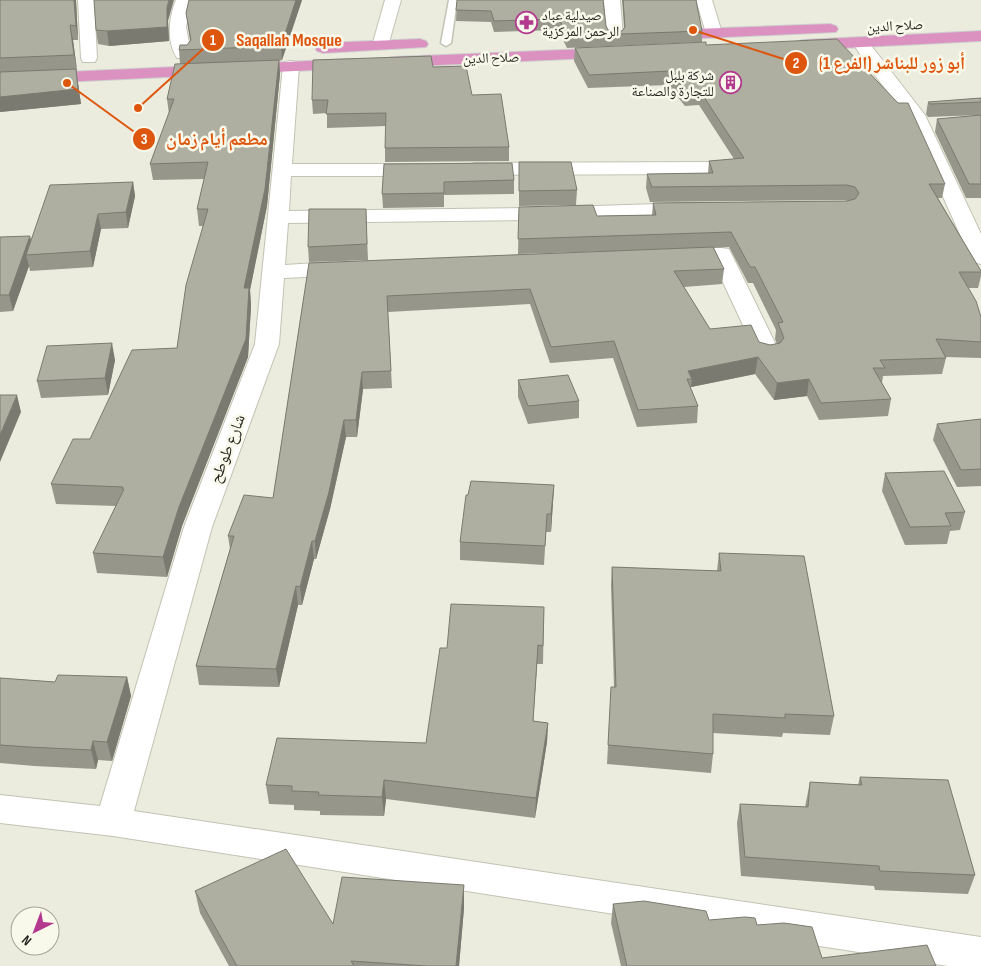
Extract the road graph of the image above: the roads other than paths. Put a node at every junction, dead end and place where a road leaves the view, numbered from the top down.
1 (86, 0) edge
2 (184, 0) edge
3 (393, 0) edge
4 (453, 0) edge
5 (612, 0) edge
6 (704, 0) edge
7 (981, 22) edge
8 (714, 33) junction
9 (981, 36) edge
10 (615, 37) junction
11 (596, 38) edge
12 (464, 42) dead end
13 (860, 42) junction
14 (446, 43) junction
15 (311, 48) dead end
16 (660, 51) edge
17 (630, 52) edge
18 (202, 53) edge
19 (164, 54) dead end
20 (183, 54) junction
21 (381, 54) junction
22 (108, 57) dead end
23 (89, 58) junction
24 (70, 59) edge
25 (364, 63) edge
26 (291, 66) junction
27 (0, 80) edge
28 (722, 168) edge
29 (458, 169) edge
30 (281, 170) junction
31 (438, 170) edge
32 (712, 208) edge
33 (971, 210) edge
34 (278, 217) junction
35 (655, 256) edge
36 (981, 257) edge
37 (371, 267) edge
38 (273, 272) junction
39 (768, 353) edge
40 (0, 809) edge
41 (113, 822) junction
42 (981, 954) edge

1 - 23 street
2 - 20 street
3 - 21 street
4 - 14 lane
5 - 10 street
6 - 8 street
7 - 8 highway, صلاح الدين
8 - 10 highway, صلاح الدين
9 - 13 highway, صلاح الدين
10 - 11 highway, صلاح الدين
12 - 14 highway, صلاح الدين
13 - 16 highway, صلاح الدين
13 - 33 street
14 - 21 highway, صلاح الدين
15 - 21 highway, صلاح الدين
17 - 21 highway, صلاح الدين
18 - 20 highway
19 - 20 highway
22 - 23 highway
23 - 24 highway
25 - 26 highway
26 - 27 highway
26 - 30 street, شارع طوطح
28 - 29 street
30 - 31 street
30 - 34 street, شارع طوطح
32 - 34 street
33 - 36 street
34 - 38 street, شارع طوطح
35 - 39 street
37 - 38 street
38 - 41 street, شارع طوطح
40 - 41 street
41 - 42 street

